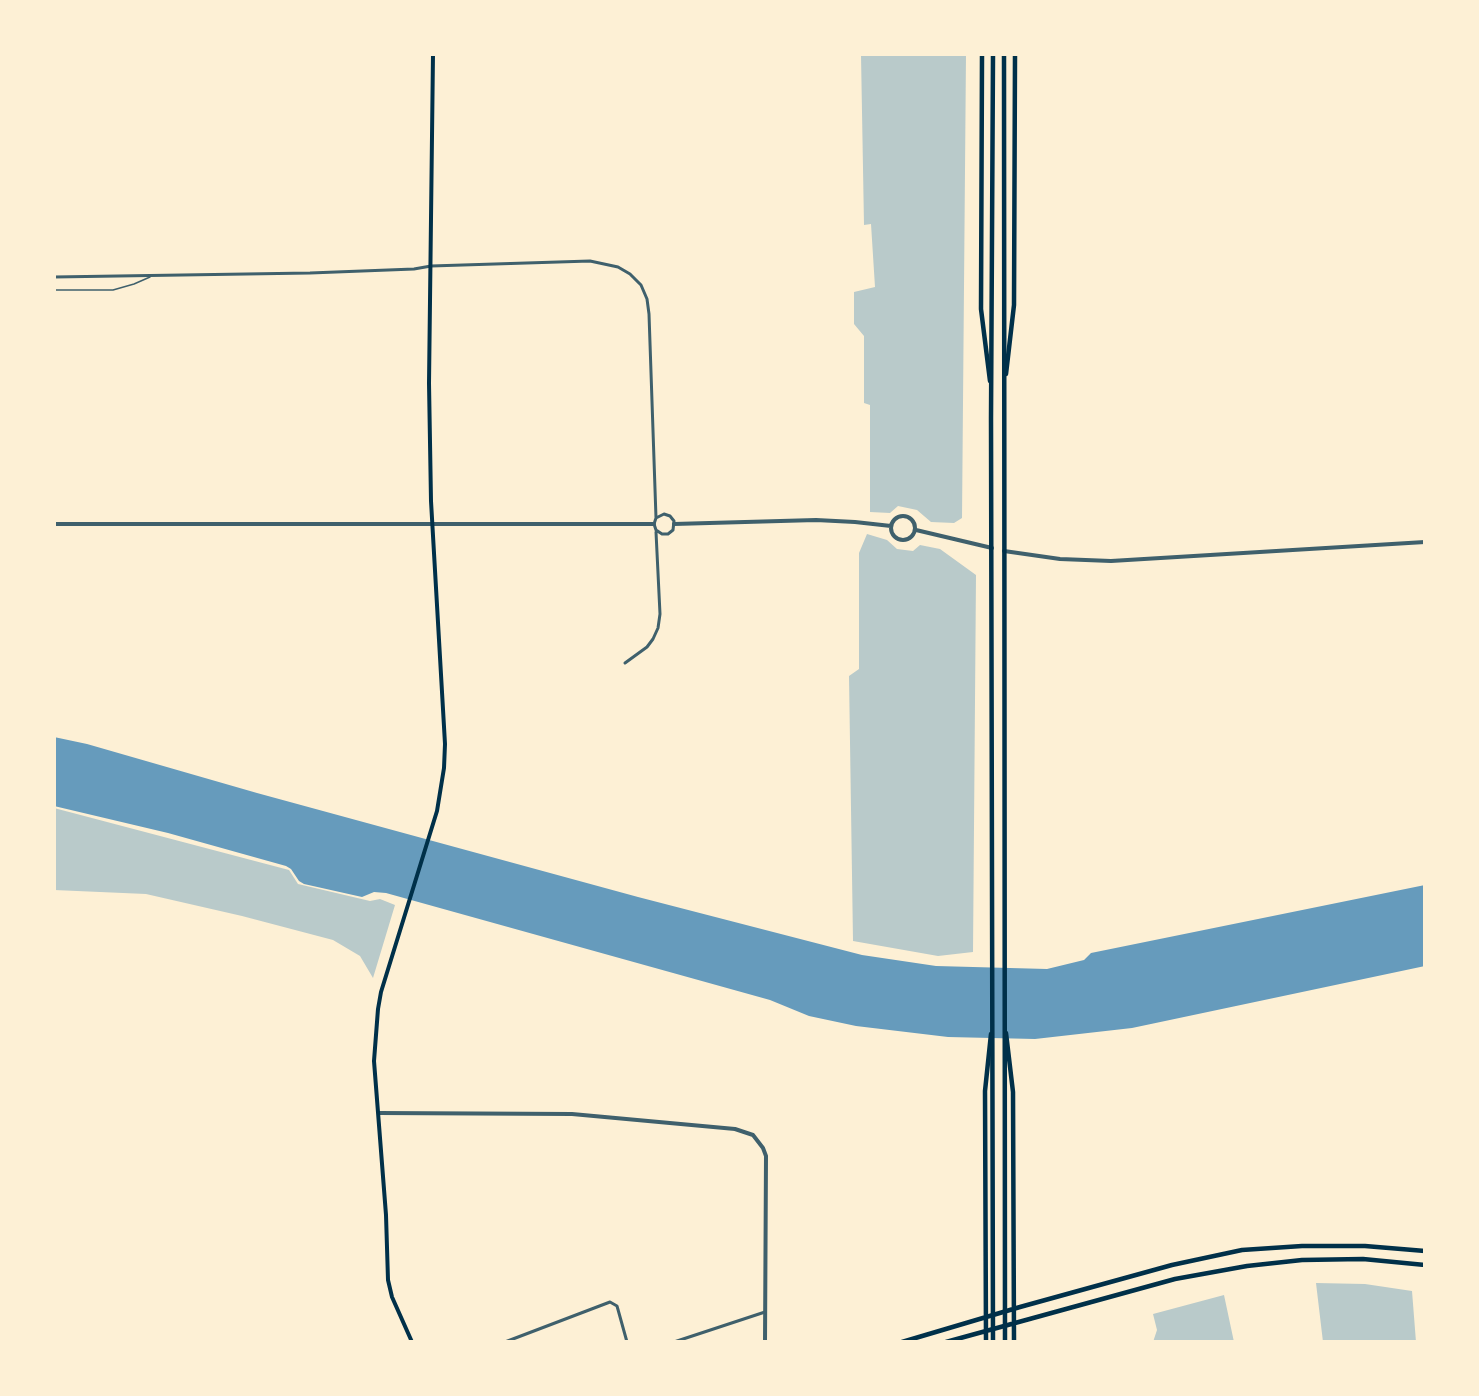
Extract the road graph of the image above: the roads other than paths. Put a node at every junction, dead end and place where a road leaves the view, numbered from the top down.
1 (433, 54) edge
2 (982, 54) edge
3 (993, 54) edge
4 (1004, 54) edge
5 (1015, 54) edge
6 (431, 266) junction
7 (154, 275) junction
8 (54, 277) edge
9 (54, 290) edge
10 (1003, 394) junction
11 (991, 395) junction
12 (656, 519) junction
13 (54, 524) edge
14 (434, 524) junction
15 (675, 524) junction
16 (654, 525) junction
17 (891, 526) junction
18 (656, 530) junction
19 (916, 530) junction
20 (1425, 542) edge
21 (992, 548) junction
22 (1003, 551) junction
23 (626, 663) dead end
24 (992, 1016) junction
25 (1005, 1017) junction
26 (379, 1113) junction
27 (1425, 1251) edge
28 (1425, 1265) edge
29 (1014, 1308) junction
30 (765, 1312) junction
31 (986, 1317) junction
32 (1017, 1323) junction
33 (986, 1331) junction
34 (412, 1342) edge
35 (505, 1342) edge
36 (627, 1342) edge
37 (674, 1342) edge
38 (765, 1342) edge
39 (902, 1342) edge
40 (946, 1342) edge
41 (986, 1342) edge
42 (993, 1342) edge
43 (1005, 1342) edge
44 (1014, 1342) edge

1 - 6 main road
2 - 11 main road
3 - 11 main road
4 - 10 main road
5 - 10 main road
6 - 7 street
6 - 12 street
6 - 14 main road
7 - 8 street
7 - 9 lane
10 - 22 main road
11 - 21 main road
12 - 15 street
12 - 16 street
13 - 14 street
14 - 16 street
14 - 26 main road
15 - 17 street
15 - 18 street
16 - 18 street
17 - 19 street
17 - 19 street
18 - 23 street
19 - 21 street
20 - 22 street
21 - 24 main road
22 - 25 main road
24 - 31 main road
24 - 42 main road
25 - 29 main road
25 - 43 main road
26 - 30 street
26 - 34 main road
27 - 29 main road
28 - 32 main road
29 - 31 main road
29 - 32 main road
30 - 37 street
30 - 38 street
31 - 33 main road
31 - 39 main road
32 - 33 main road
32 - 44 main road
33 - 40 main road
33 - 41 main road
35 - 36 street

